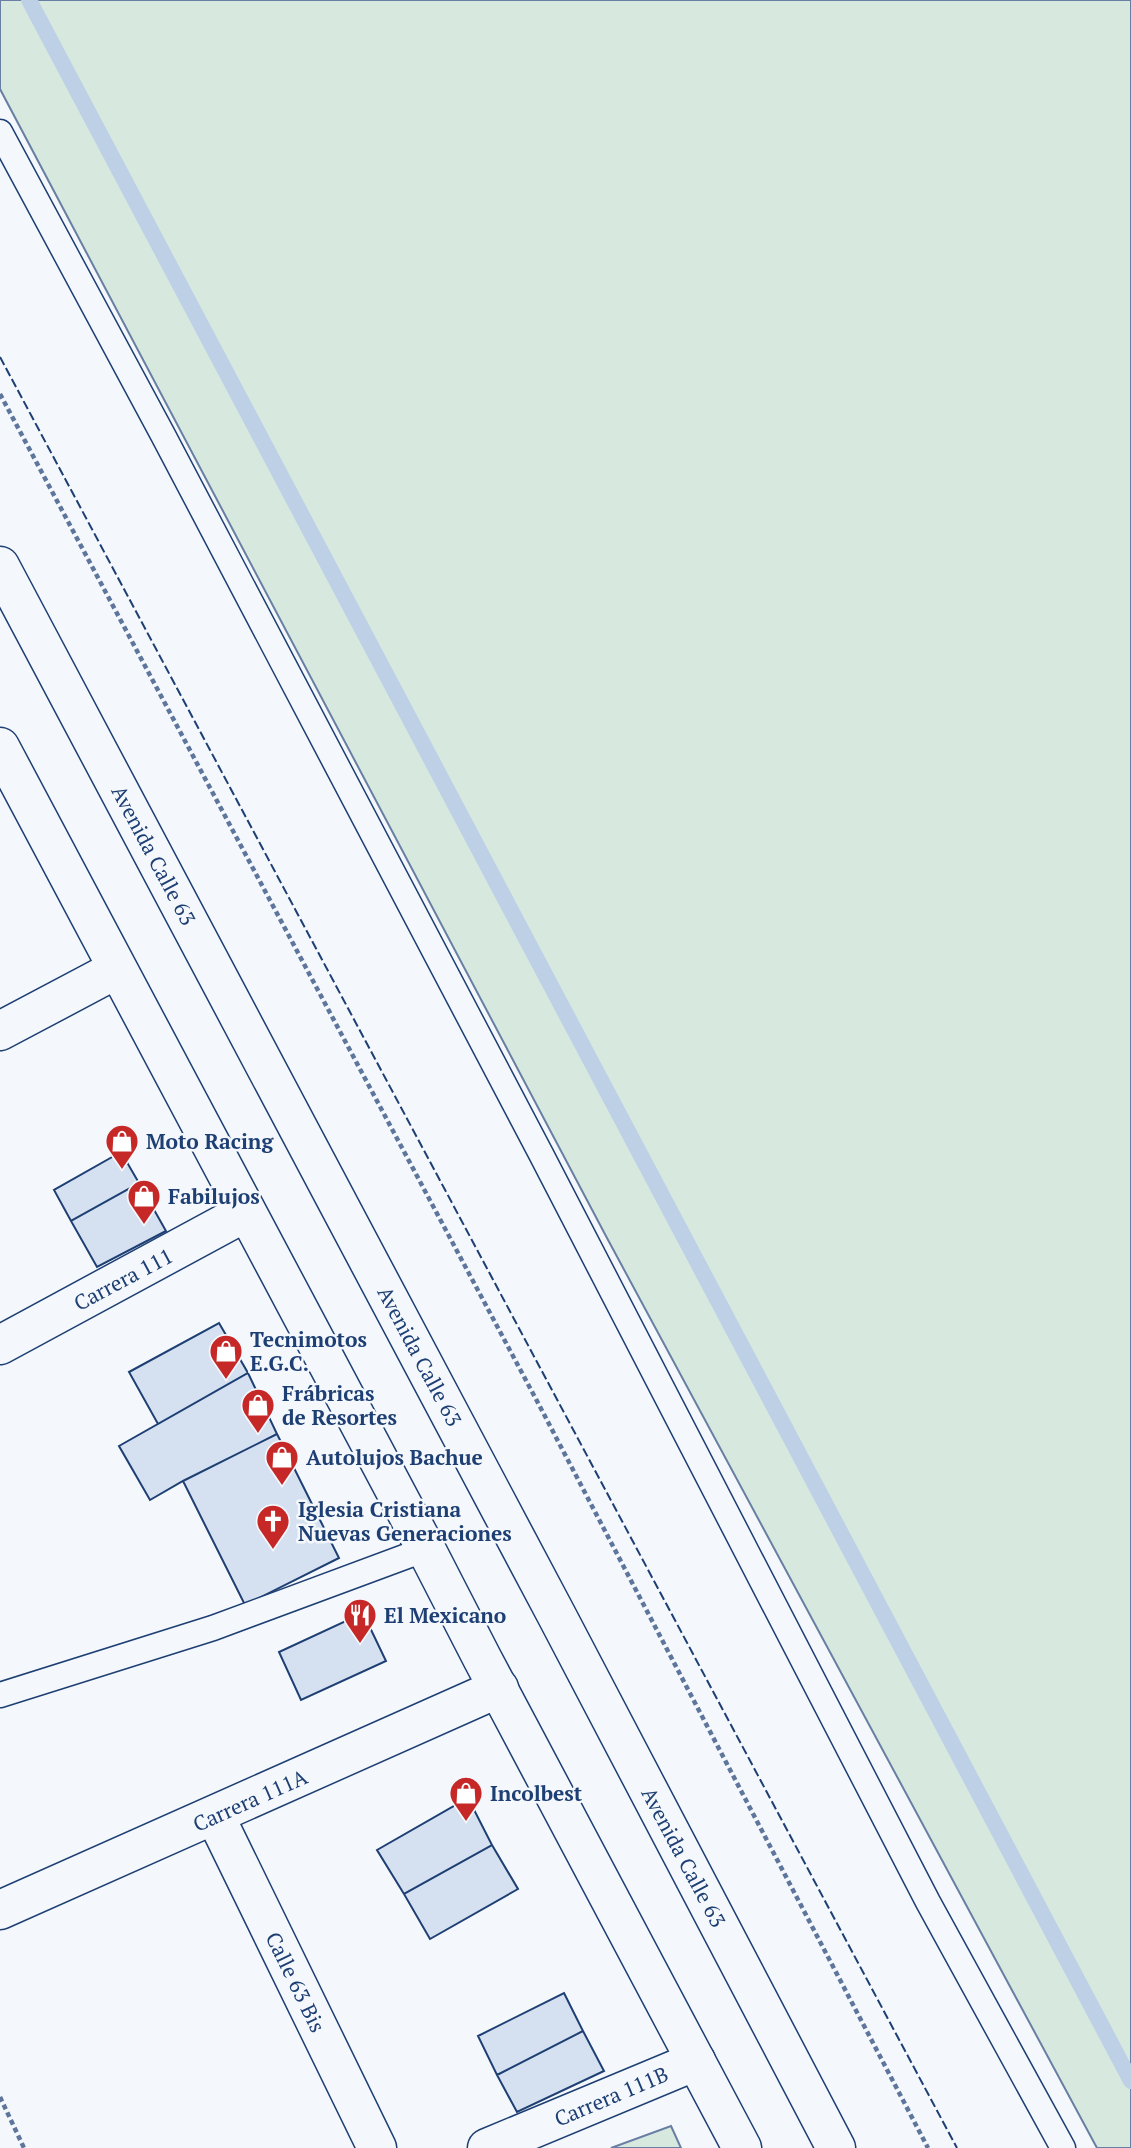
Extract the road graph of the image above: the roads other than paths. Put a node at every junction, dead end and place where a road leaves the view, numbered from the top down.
1 (0, 132) edge
2 (0, 566) edge
3 (0, 747) edge
4 (117, 969) junction
5 (0, 1031) edge
6 (246, 1212) junction
7 (0, 1345) edge
8 (426, 1549) junction
9 (499, 1688) junction
10 (0, 1695) edge
11 (215, 1816) junction
12 (0, 1910) edge
13 (696, 2061) junction
14 (377, 2148) edge
15 (487, 2148) edge
16 (742, 2148) edge
17 (836, 2148) edge
18 (1063, 2148) edge

1 - 18 lane
2 - 17 main road, Avenida Calle 63
3 - 4 main road
4 - 5 main road
4 - 6 main road
6 - 7 main road, Carrera 111
6 - 8 main road
8 - 9 main road
8 - 10 lane
9 - 11 main road, Carrera 111A
9 - 13 main road
11 - 12 main road, Carrera 111A
11 - 14 main road, Calle 63 Bis
13 - 15 main road, Carrera 111B
13 - 16 main road

